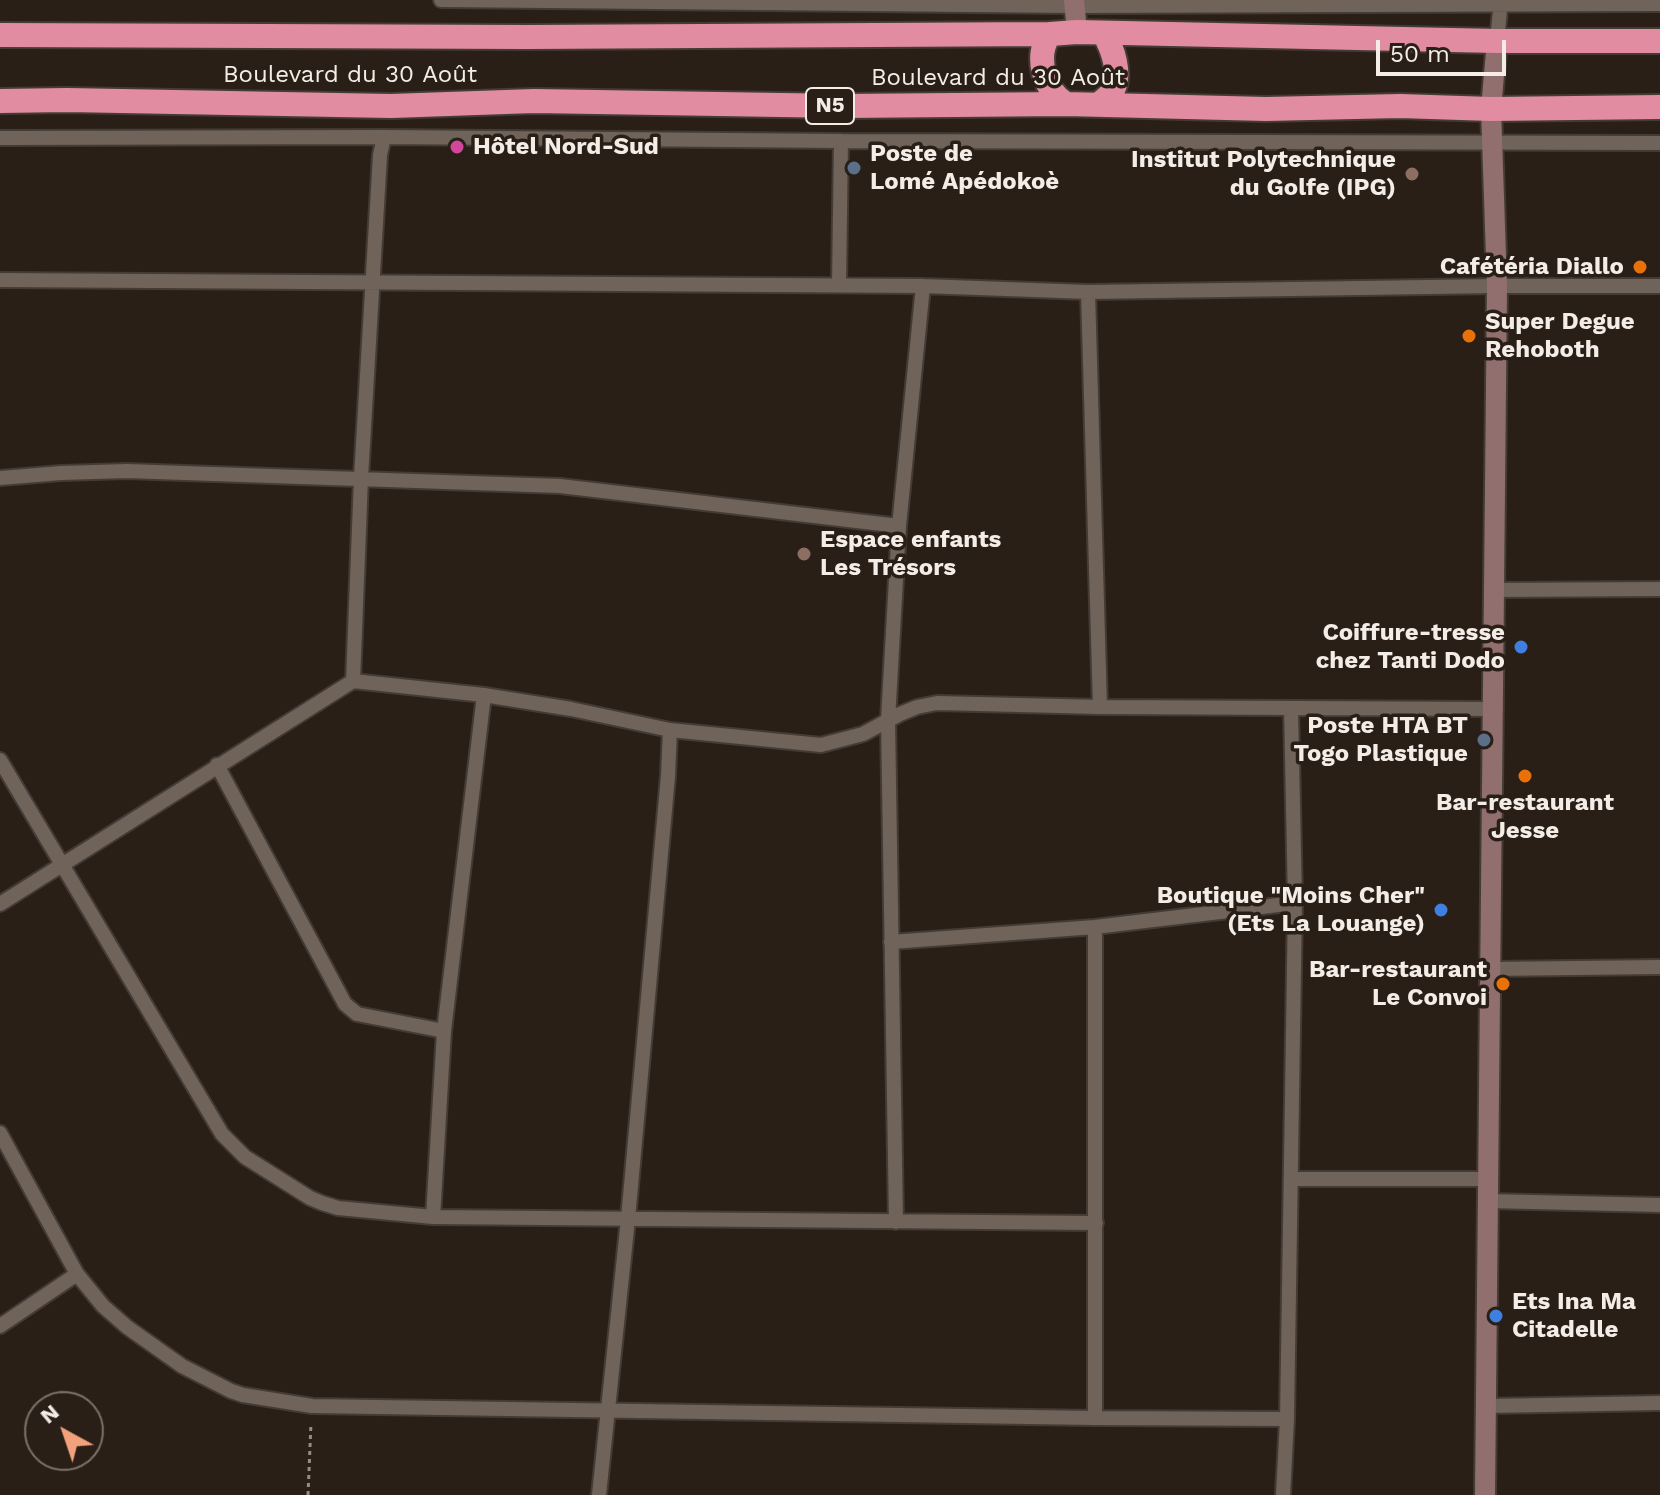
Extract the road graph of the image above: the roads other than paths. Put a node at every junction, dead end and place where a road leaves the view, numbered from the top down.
1 (441, 0) edge
2 (529, 1) edge
3 (1501, 2) edge
4 (1075, 3) edge
5 (1660, 4) edge
6 (1077, 32) junction
7 (1050, 34) junction
8 (1104, 34) junction
9 (0, 35) edge
10 (1497, 41) junction
11 (1660, 41) edge
12 (0, 101) edge
13 (1066, 104) junction
14 (1099, 104) junction
15 (1660, 107) edge
16 (1491, 109) junction
17 (384, 137) junction
18 (0, 138) edge
19 (841, 141) junction
20 (1492, 143) junction
21 (1660, 143) edge
22 (0, 280) edge
23 (373, 282) junction
24 (839, 285) junction
25 (923, 286) junction
26 (1497, 286) junction
27 (1660, 286) edge
28 (1088, 292) junction
29 (0, 478) edge
30 (361, 478) junction
31 (899, 526) junction
32 (1660, 589) edge
33 (1494, 590) junction
34 (353, 681) junction
35 (484, 695) junction
36 (1100, 707) junction
37 (1291, 708) junction
38 (1493, 709) junction
39 (888, 720) junction
40 (670, 730) junction
41 (0, 760) edge
42 (217, 765) junction
43 (63, 865) junction
44 (1295, 903) junction
45 (0, 904) edge
46 (1095, 927) junction
47 (891, 942) junction
48 (1660, 967) edge
49 (1490, 969) junction
50 (444, 1031) junction
51 (0, 1133) edge
52 (1292, 1179) junction
53 (1488, 1179) junction
54 (1488, 1201) junction
55 (1660, 1205) edge
56 (433, 1217) junction
57 (628, 1219) junction
58 (896, 1222) junction
59 (1096, 1223) junction
60 (77, 1274) junction
61 (0, 1326) edge
62 (1660, 1403) edge
63 (1486, 1406) junction
64 (608, 1411) junction
65 (1095, 1418) junction
66 (1287, 1419) junction
67 (599, 1495) edge
68 (1283, 1495) edge
69 (1485, 1495) edge

1 - 2 street
2 - 4 street
3 - 4 street
3 - 5 street
3 - 10 street
4 - 6 street
6 - 7 highway, Boulevard du 30 Août
6 - 8 highway, Boulevard du 30 Août
7 - 9 highway, Boulevard du 30 Août
7 - 13 highway
8 - 10 highway, Boulevard du 30 Août
8 - 14 highway
10 - 11 highway, Boulevard du 30 Août
10 - 16 street
12 - 13 highway, Boulevard du 30 Août / N5
13 - 14 highway, Boulevard du 30 Août / N5
14 - 16 highway, Boulevard du 30 Août / N5
15 - 16 highway, Boulevard du 30 Août / N5
16 - 20 street
17 - 18 street
17 - 19 street
17 - 23 street
19 - 20 street
19 - 24 street
20 - 21 street
20 - 26 street
22 - 23 street
23 - 24 street
23 - 30 street
24 - 25 street
25 - 28 street
25 - 31 street
26 - 27 street
26 - 28 street
26 - 33 street
28 - 36 street
29 - 30 street
30 - 31 street
30 - 34 street
31 - 39 street
32 - 33 street
33 - 38 street
34 - 35 street
34 - 42 street
35 - 40 street
35 - 50 street
36 - 37 street
36 - 39 street
37 - 38 street
37 - 44 street
38 - 49 street
39 - 40 street
39 - 47 street
40 - 57 street
41 - 43 street
42 - 43 street
42 - 50 street
43 - 45 street
43 - 56 street
44 - 46 street
44 - 52 street
46 - 47 street
46 - 59 street
47 - 58 street
48 - 49 street
49 - 53 street
50 - 56 street
51 - 60 street
52 - 53 street
52 - 66 street
53 - 54 street
54 - 55 street
54 - 63 street
56 - 57 street
57 - 58 street
57 - 64 street
58 - 59 street
59 - 65 street
60 - 61 street
60 - 64 street
62 - 63 street
63 - 69 street
64 - 65 street
64 - 67 street
65 - 66 street
66 - 68 street

